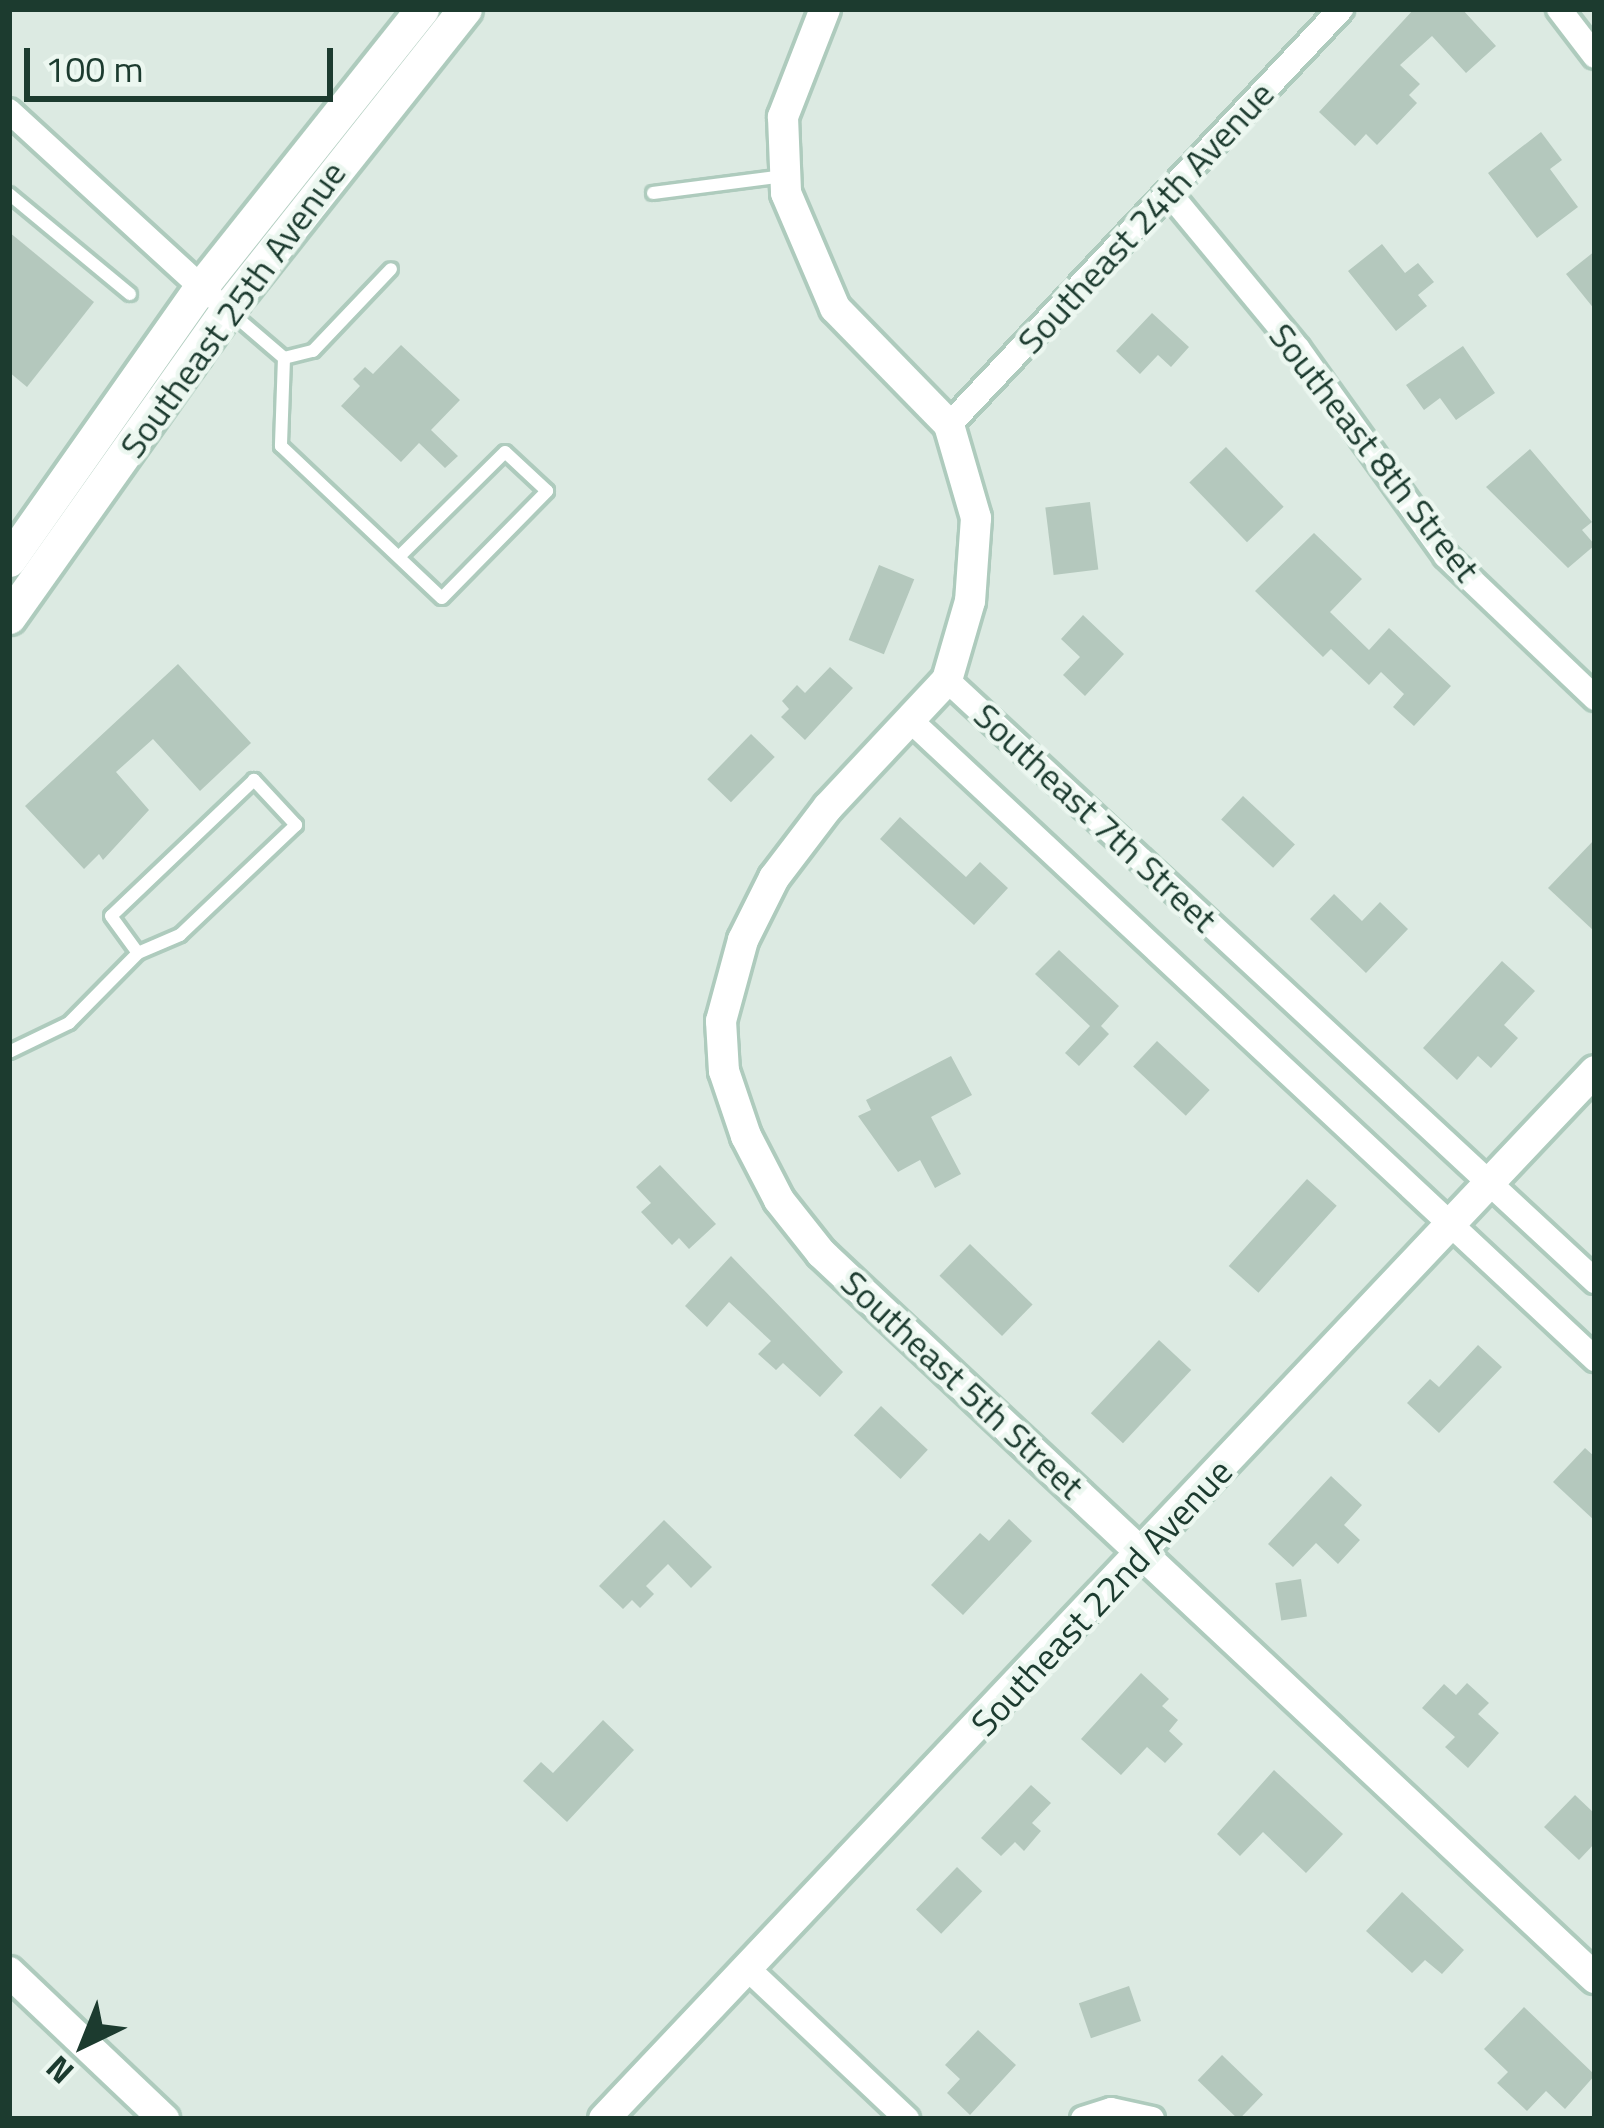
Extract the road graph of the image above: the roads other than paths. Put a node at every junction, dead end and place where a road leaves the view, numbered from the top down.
1 (422, 9) edge
2 (465, 9) edge
3 (825, 9) edge
4 (1341, 9) edge
5 (1558, 9) edge
6 (1595, 56) edge
7 (9, 111) edge
8 (786, 185) junction
9 (653, 193) dead end
10 (1169, 193) junction
11 (9, 194) edge
12 (391, 269) dead end
13 (130, 294) dead end
14 (214, 298) junction
15 (284, 358) junction
16 (949, 425) junction
17 (399, 557) junction
18 (9, 560) edge
19 (9, 617) edge
20 (947, 680) junction
21 (1595, 698) edge
22 (910, 720) junction
23 (138, 953) junction
24 (9, 1052) edge
25 (1595, 1071) edge
26 (1491, 1181) junction
27 (1452, 1223) junction
28 (1595, 1281) edge
29 (1595, 1359) edge
30 (1146, 1552) junction
31 (747, 1969) junction
32 (9, 1972) edge
33 (1595, 1978) edge
34 (157, 2117) edge
35 (604, 2119) edge
36 (907, 2119) edge
37 (1083, 2119) edge
38 (1152, 2119) edge

1 - 14 main road, Southeast 25th Avenue
2 - 14 main road, Southeast 25th Avenue
3 - 8 street
4 - 10 street, Southeast 24th Avenue
5 - 6 street
7 - 14 street
8 - 9 lane
8 - 16 street, Southeast 7th Street
10 - 16 street, Southeast 24th Avenue
10 - 21 street, Southeast 8th Street
11 - 13 lane
12 - 15 lane
14 - 15 lane
14 - 18 main road, Southeast 25th Avenue
14 - 19 main road, Southeast 25th Avenue
15 - 17 lane
16 - 20 street, Southeast 7th Street
17 - 17 lane
20 - 22 street, Southeast 5th Street
20 - 26 street, Southeast 7th Street
22 - 27 street, Southeast 7th Street
22 - 30 street, Southeast 5th Street
23 - 23 lane
23 - 24 lane
25 - 26 street, Southeast 22nd Avenue
26 - 27 street, Southeast 22nd Avenue
26 - 28 street, Southeast 7th Street
27 - 29 street, Southeast 7th Street
27 - 30 street, Southeast 22nd Avenue
30 - 31 street, Southeast 22nd Avenue
30 - 33 street, Southeast 5th Street
31 - 35 street, Southeast 22nd Avenue
31 - 36 street
32 - 34 street
37 - 38 street

